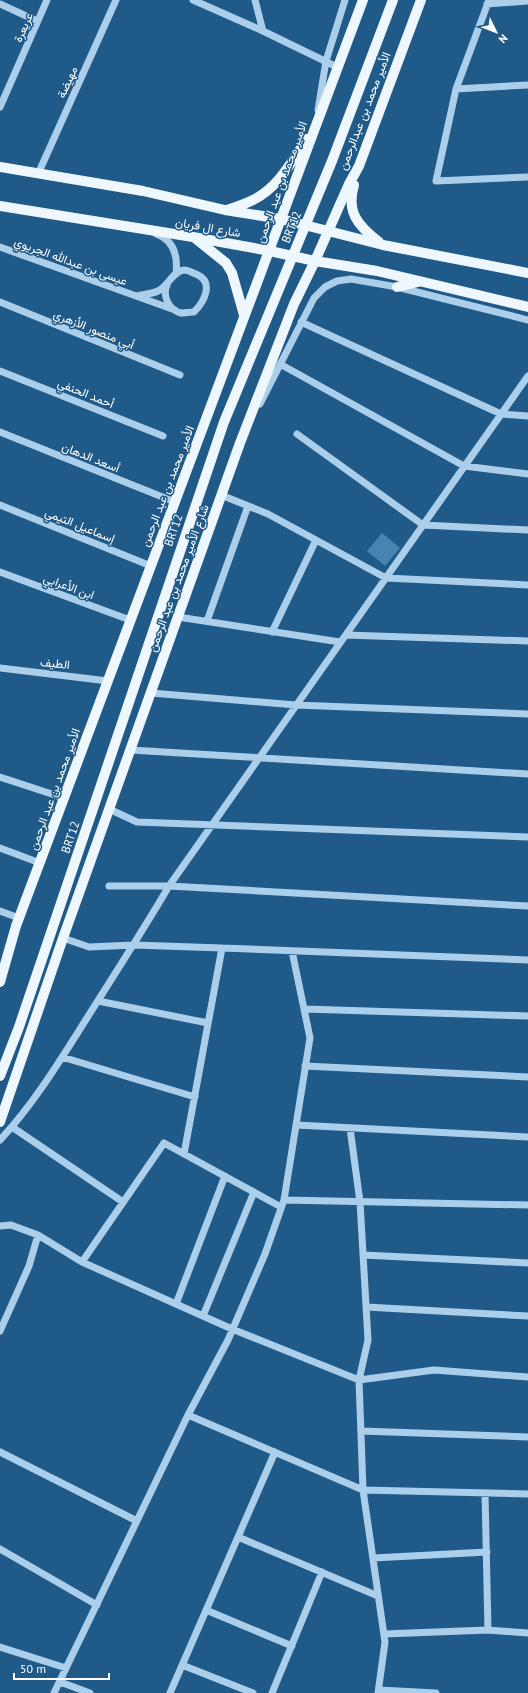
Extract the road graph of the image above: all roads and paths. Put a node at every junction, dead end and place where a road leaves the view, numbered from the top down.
1 (47, 0) edge
2 (116, 0) edge
3 (193, 0) edge
4 (255, 0) edge
5 (346, 0) edge
6 (363, 0) edge
7 (393, 0) edge
8 (421, 0) edge
9 (528, 1) edge
10 (488, 2) edge
11 (0, 4) edge
12 (38, 21) junction
13 (263, 31) junction
14 (326, 61) junction
15 (337, 67) junction
16 (528, 85) edge
17 (456, 89) junction
18 (3, 93) edge
19 (0, 107) edge
20 (316, 125) junction
21 (359, 166) junction
22 (0, 167) edge
23 (38, 174) junction
24 (528, 177) edge
25 (0, 206) edge
26 (225, 210) junction
27 (281, 219) junction
28 (306, 225) junction
29 (140, 229) junction
30 (329, 230) junction
31 (193, 237) junction
32 (383, 245) junction
33 (0, 247) edge
34 (270, 251) junction
35 (293, 256) junction
36 (315, 261) junction
37 (528, 273) edge
38 (176, 274) junction
39 (421, 281) junction
40 (167, 285) junction
41 (397, 287) junction
42 (135, 296) junction
43 (0, 302) edge
44 (528, 307) edge
45 (175, 310) junction
46 (244, 315) junction
47 (528, 320) edge
48 (301, 322) junction
49 (280, 364) junction
50 (0, 371) edge
51 (180, 375) dead end
52 (528, 376) edge
53 (501, 414) junction
54 (528, 416) edge
55 (0, 432) edge
56 (297, 434) dead end
57 (163, 436) dead end
58 (240, 443) junction
59 (464, 466) junction
60 (528, 474) edge
61 (221, 495) junction
62 (175, 502) junction
63 (0, 505) edge
64 (248, 506) junction
65 (423, 525) junction
66 (528, 530) edge
67 (316, 540) junction
68 (151, 566) junction
69 (0, 572) edge
70 (386, 578) junction
71 (528, 585) edge
72 (178, 617) junction
73 (130, 620) junction
74 (207, 621) junction
75 (272, 632) junction
76 (346, 634) junction
77 (528, 641) edge
78 (340, 642) junction
79 (0, 668) edge
80 (108, 681) junction
81 (150, 693) junction
82 (296, 706) junction
83 (528, 714) edge
84 (130, 750) junction
85 (258, 759) junction
86 (528, 774) edge
87 (0, 777) edge
88 (64, 798) junction
89 (109, 809) junction
90 (212, 825) junction
91 (528, 837) edge
92 (0, 848) edge
93 (40, 862) junction
94 (109, 886) dead end
95 (169, 886) junction
96 (528, 906) edge
97 (0, 911) edge
98 (19, 918) junction
99 (63, 938) junction
100 (134, 945) junction
101 (222, 948) junction
102 (292, 951) junction
103 (528, 960) edge
104 (3, 966) edge
105 (0, 982) edge
106 (98, 1001) junction
107 (304, 1009) junction
108 (528, 1016) edge
109 (208, 1023) junction
110 (62, 1057) junction
111 (305, 1066) junction
112 (0, 1076) edge
113 (528, 1077) edge
114 (195, 1097) junction
115 (0, 1122) edge
116 (296, 1126) junction
117 (12, 1127) junction
118 (350, 1128) junction
119 (528, 1137) edge
120 (0, 1140) edge
121 (184, 1154) junction
122 (225, 1176) junction
123 (254, 1192) junction
124 (123, 1202) junction
125 (360, 1202) junction
126 (282, 1203) junction
127 (528, 1205) edge
128 (0, 1226) edge
129 (38, 1235) junction
130 (363, 1255) junction
131 (82, 1262) junction
132 (528, 1263) edge
133 (176, 1304) junction
134 (366, 1307) junction
135 (203, 1316) junction
136 (528, 1316) edge
137 (232, 1329) junction
138 (0, 1331) edge
139 (528, 1377) edge
140 (359, 1380) junction
141 (188, 1415) junction
142 (361, 1431) junction
143 (528, 1437) edge
144 (0, 1452) edge
145 (275, 1452) junction
146 (363, 1490) junction
147 (485, 1493) junction
148 (528, 1494) edge
149 (137, 1521) junction
150 (238, 1537) junction
151 (0, 1549) edge
152 (487, 1552) junction
153 (373, 1558) junction
154 (322, 1572) junction
155 (378, 1596) junction
156 (97, 1604) junction
157 (206, 1610) junction
158 (488, 1630) junction
159 (528, 1633) edge
160 (384, 1634) junction
161 (292, 1646) junction
162 (0, 1647) edge
163 (182, 1665) junction
164 (66, 1668) junction
165 (60, 1682) junction
166 (378, 1691) edge
167 (54, 1693) edge
168 (90, 1693) edge
169 (170, 1693) edge
170 (253, 1693) edge
171 (272, 1693) edge
172 (436, 1693) edge

1 - 12 street, عريعرة
2 - 23 street, مهيضة
3 - 13 street
4 - 13 street
5 - 14 street
6 - 15 main road, الأمير محمد بن عبد الرحمن
7 - 28 main road, BRT12
8 - 21 main road, الأمير محمد بن عبدالرحمن
9 - 10 street
10 - 17 street
11 - 12 street
12 - 18 street, عريعرة
13 - 14 street
14 - 15 street
14 - 20 street
15 - 20 main road, الأمير محمد بن عبد الرحمن
16 - 17 street
17 - 24 street
18 - 19 street, عريعرة
20 - 26 main road
20 - 27 main road, الأمير محمد بن عبد الرحمن
21 - 30 main road, الأمير محمد بن عبدالرحمن
21 - 32 main road, شارع ال فريان
22 - 23 main road, شارع ال فريان
23 - 26 main road, شارع ال فريان
25 - 29 main road, شارع ال فريان
26 - 27 main road, شارع ال فريان
27 - 28 main road, شارع ال فريان
27 - 34 main road, الأمير محمد بن عبد الرحمن
28 - 30 main road, شارع ال فريان
28 - 35 main road, BRT12
29 - 31 main road, شارع ال فريان
29 - 38 street
30 - 32 main road, شارع ال فريان
30 - 36 main road, شارع الأمير محمد بن عبد الرحمن
31 - 34 main road, شارع ال فريان
31 - 46 main road
32 - 37 main road, شارع ال فريان
33 - 42 street, عيسى بن عبدالله الجريوي
34 - 35 main road, شارع ال فريان
34 - 46 main road, الأمير محمد بن عبد الرحمن
35 - 36 main road, شارع ال فريان
35 - 112 main road, BRT12
36 - 39 main road, شارع ال فريان
36 - 58 main road, شارع الأمير محمد بن عبد الرحمن
38 - 40 street
38 - 45 street
39 - 41 main road
39 - 44 main road, شارع ال فريان
40 - 42 street
40 - 45 street
41 - 47 street
41 - 48 street
42 - 45 street, عيسى بن عبدالله الجريوي
43 - 51 street, أبي منصور الأزهري
46 - 62 main road, الأمير محمد بن عبد الرحمن
48 - 49 street
48 - 53 street
49 - 58 street
49 - 59 street
50 - 57 street, أحمد الحنفي
52 - 53 street
53 - 54 street
53 - 59 street
55 - 62 street, أسعد الدهان
56 - 65 street
58 - 61 main road, شارع الأمير محمد بن عبد الرحمن
59 - 60 street
59 - 65 street
61 - 64 street
61 - 72 main road, شارع الأمير محمد بن عبد الرحمن
62 - 68 main road, الأمير محمد بن عبد الرحمن
63 - 68 street, إسماعيل التيمي
64 - 67 street
64 - 74 street
65 - 66 street
65 - 70 street
67 - 70 street
67 - 75 street
68 - 73 main road, الأمير محمد بن عبد الرحمن
69 - 73 street, ابن الأعرابي
70 - 71 street
70 - 76 street
72 - 74 street
72 - 81 main road, شارع الأمير محمد بن عبد الرحمن
73 - 80 main road, الأمير محمد بن عبد الرحمن
74 - 75 street
75 - 78 street
76 - 77 street
76 - 78 street
78 - 82 street
79 - 80 street, الطيف
80 - 88 main road, الأمير محمد بن عبد الرحمن
81 - 82 street
81 - 84 main road, شارع الأمير محمد بن عبد الرحمن
82 - 83 street
82 - 85 street
84 - 85 street
84 - 89 main road, شارع الأمير محمد بن عبد الرحمن
85 - 86 street
85 - 90 street
87 - 88 street
88 - 93 main road, الأمير محمد بن عبد الرحمن
89 - 90 street
89 - 99 main road, شارع الأمير محمد بن عبد الرحمن
90 - 91 street
90 - 95 street
92 - 93 street
93 - 98 main road, الأمير محمد بن عبد الرحمن
94 - 95 street
95 - 96 street
95 - 100 street
97 - 98 street
98 - 104 main road, الأمير محمد بن عبد الرحمن
99 - 100 street
99 - 115 main road
100 - 101 street
100 - 106 street
101 - 102 street
101 - 109 street
102 - 103 street
102 - 107 street
104 - 105 main road, الأمير محمد بن عبد الرحمن
106 - 109 street
106 - 110 street
107 - 108 street
107 - 111 street
109 - 114 street
110 - 114 street
110 - 117 street
111 - 113 street
111 - 116 street
114 - 121 street
116 - 118 street
116 - 126 street
117 - 120 street
117 - 124 street
118 - 119 street
118 - 125 street
121 - 122 street
121 - 124 street
122 - 123 street
122 - 133 street
123 - 126 street
123 - 135 street
124 - 131 street
125 - 126 street
125 - 127 street
125 - 130 street
126 - 137 street
128 - 129 street
129 - 131 street
129 - 138 street
130 - 132 street
130 - 134 street
131 - 133 street
133 - 135 street
134 - 136 street
134 - 140 street
135 - 137 street
137 - 140 street
137 - 141 street
139 - 140 street
140 - 142 street
141 - 145 street
141 - 149 street
142 - 143 street
142 - 146 street
144 - 149 street
145 - 146 street
145 - 150 street
146 - 147 street
146 - 153 street
147 - 148 street
147 - 152 street
149 - 156 street
150 - 154 street
150 - 157 street
151 - 156 street
152 - 153 street
152 - 158 street
153 - 155 street
154 - 155 street
154 - 161 street
155 - 160 street
156 - 164 street
157 - 161 street
157 - 163 street
158 - 159 street
158 - 160 street
160 - 166 street
161 - 171 street
162 - 164 street
163 - 169 street
163 - 170 street
164 - 165 street
165 - 167 street
165 - 168 street
166 - 172 street

